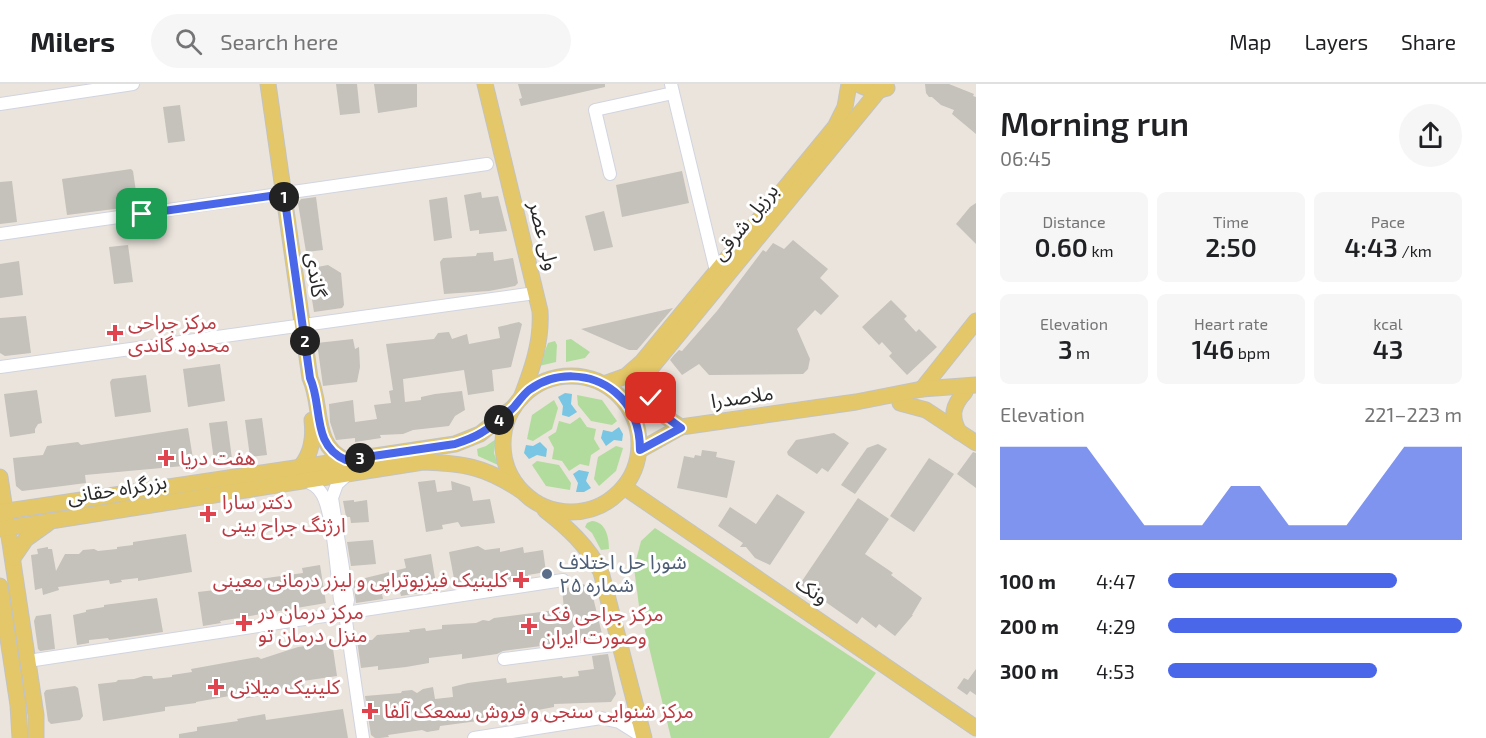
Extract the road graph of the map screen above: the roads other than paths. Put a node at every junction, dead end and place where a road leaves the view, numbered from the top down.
1 (133, 84) edge
2 (268, 84) edge
3 (485, 84) edge
4 (849, 84) edge
5 (858, 84) edge
6 (886, 86) edge
7 (672, 88) edge
8 (0, 104) edge
9 (852, 121) junction
10 (835, 127) junction
11 (835, 145) junction
12 (487, 164) dead end
13 (610, 174) dead end
14 (284, 194) junction
15 (0, 234) edge
16 (716, 271) junction
17 (528, 294) dead end
18 (976, 321) edge
19 (303, 325) junction
20 (0, 367) edge
21 (310, 378) junction
22 (604, 384) junction
23 (972, 389) edge
24 (922, 390) junction
25 (517, 402) junction
26 (856, 402) junction
27 (900, 403) junction
28 (681, 428) junction
29 (959, 432) junction
30 (976, 443) edge
31 (640, 450) junction
32 (347, 467) junction
33 (302, 474) junction
34 (0, 477) edge
35 (624, 487) junction
36 (520, 490) junction
37 (538, 504) junction
38 (2, 511) edge
39 (52, 521) junction
40 (4, 529) edge
41 (13, 558) junction
42 (563, 580) dead end
43 (0, 586) edge
44 (345, 614) junction
45 (621, 644) junction
46 (504, 659) dead end
47 (28, 662) junction
48 (6, 669) edge
49 (976, 728) edge
50 (644, 737) edge
51 (20, 738) edge
52 (36, 738) edge
53 (363, 738) edge
54 (474, 738) edge

1 - 8 street
2 - 14 main road, گاندی
3 - 25 main road, ولی عصر
4 - 10 main road
5 - 6 main road
6 - 9 main road, برزیل شرقی
7 - 13 street
7 - 16 street
9 - 10 main road
9 - 11 main road, برزیل شرقی
10 - 11 main road
10 - 16 main road, برزیل شرقی
11 - 28 main road, برزیل شرقی
12 - 14 street
14 - 15 street
14 - 19 main road, گاندی
16 - 22 main road, برزیل شرقی
17 - 19 street
18 - 24 main road
19 - 20 street
19 - 21 main road, گاندی
21 - 32 main road, گاندی
21 - 33 main road
22 - 25 main road
22 - 31 main road
23 - 24 main road, ملاصدرا
23 - 27 main road, ملاصدرا
23 - 29 main road
24 - 26 main road, ملاصدرا
25 - 32 main road, بزرگراه حقانی
25 - 36 main road
26 - 27 main road, ملاصدرا
26 - 28 main road, ملاصدرا
27 - 29 main road, ملاصدرا
28 - 31 main road, ملاصدرا
29 - 30 main road, ملاصدرا
31 - 35 main road
32 - 33 main road, بزرگراه حقانی
32 - 36 main road, بزرگراه حقانی
32 - 44 street
33 - 38 main road, بزرگراه حقانی
33 - 39 main road, بزرگراه حقانی
33 - 44 street
34 - 38 main road
35 - 37 main road
35 - 49 main road, ونک
36 - 37 main road
37 - 45 main road
38 - 40 main road
39 - 40 main road, بزرگراه حقانی
39 - 41 main road
40 - 41 main road
41 - 47 main road
42 - 44 street
43 - 48 main road
44 - 47 street
44 - 53 street
45 - 46 street
45 - 50 main road
47 - 52 main road
48 - 51 main road
50 - 54 street

